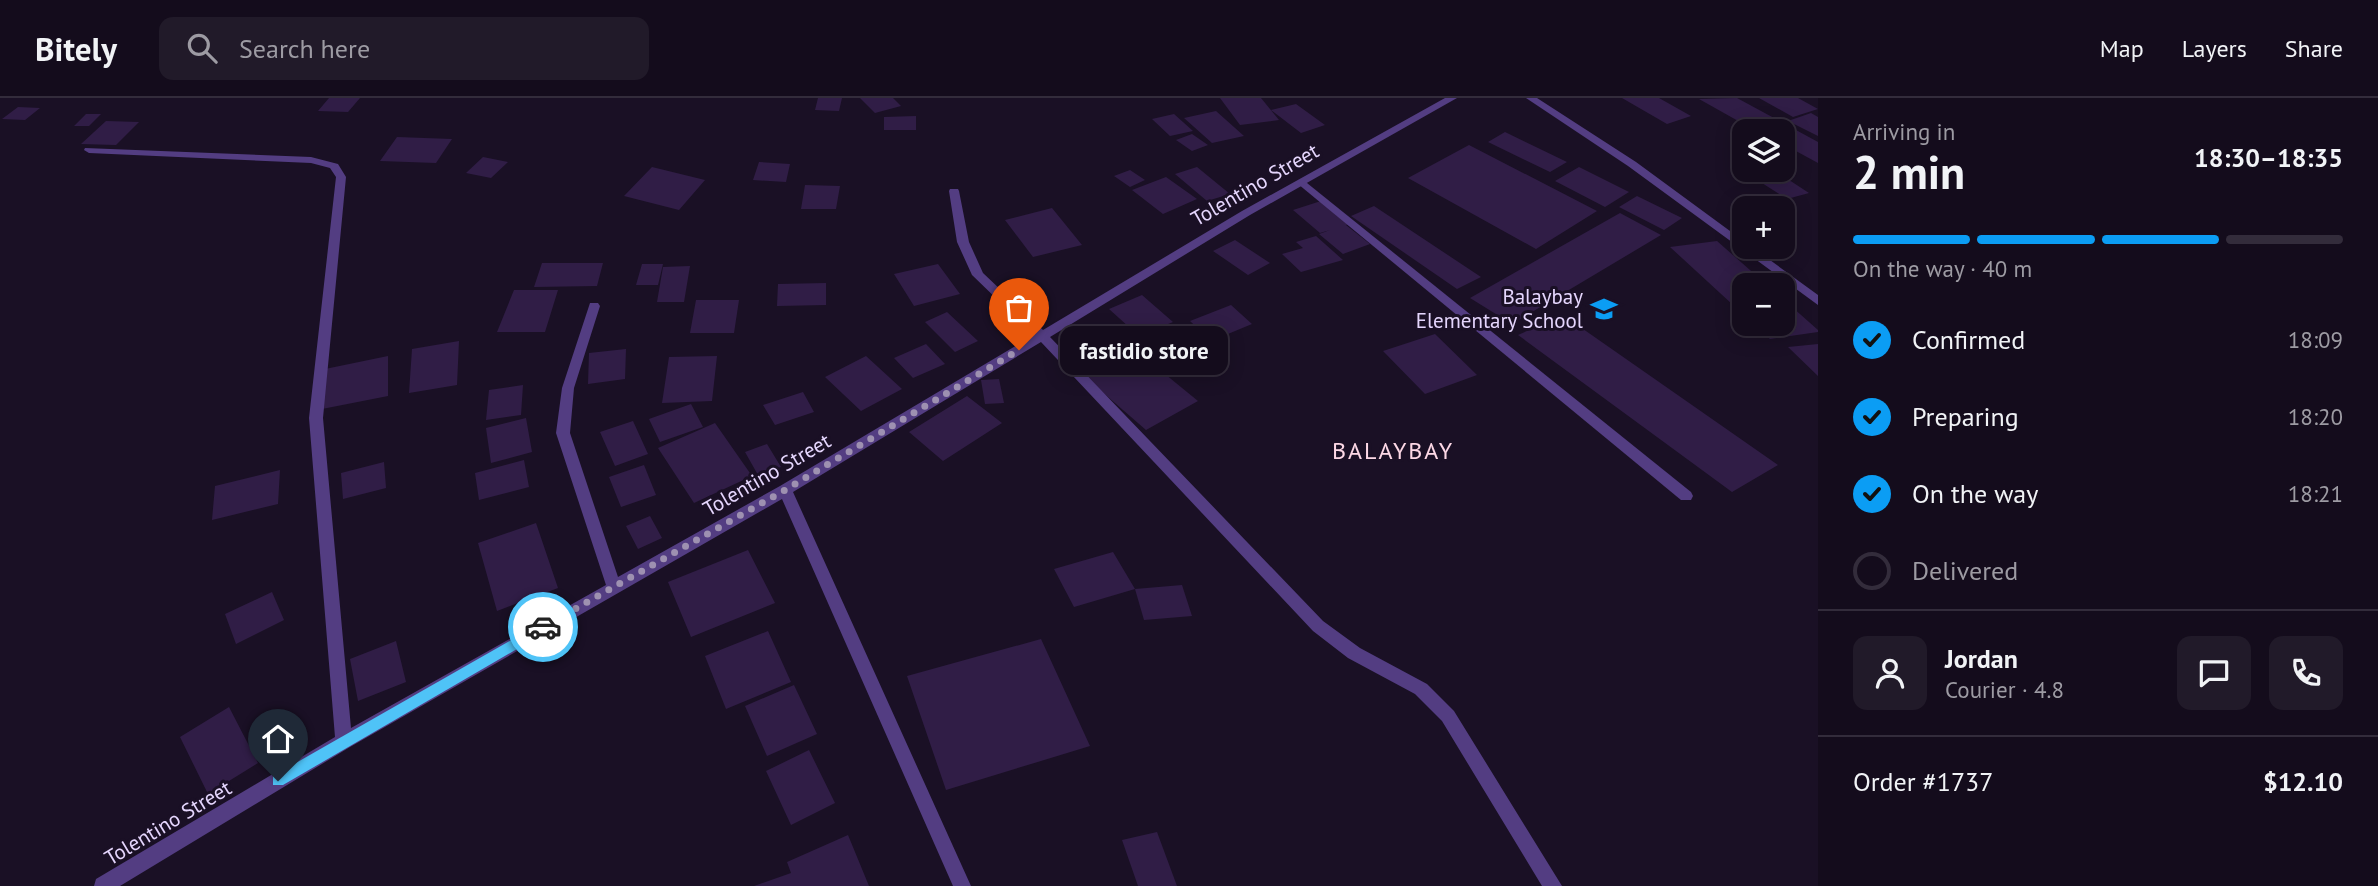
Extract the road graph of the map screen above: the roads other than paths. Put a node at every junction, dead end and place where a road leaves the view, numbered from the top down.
1 (1451, 98) edge
2 (1531, 98) edge
3 (89, 150) dead end
4 (1302, 182) junction
5 (954, 191) dead end
6 (1818, 301) edge
7 (594, 306) dead end
8 (1042, 336) junction
9 (785, 490) junction
10 (1686, 496) dead end
11 (614, 587) junction
12 (344, 741) junction
13 (103, 886) edge
14 (962, 886) edge
15 (1553, 886) edge

1 - 4 street, Tolentino Street
2 - 6 street
3 - 12 street
4 - 8 street, Tolentino Street
4 - 10 street
5 - 8 street
7 - 11 street
8 - 9 street, Tolentino Street
8 - 15 street
9 - 11 street, Tolentino Street
9 - 14 street
11 - 12 street, Tolentino Street
12 - 13 street, Tolentino Street

